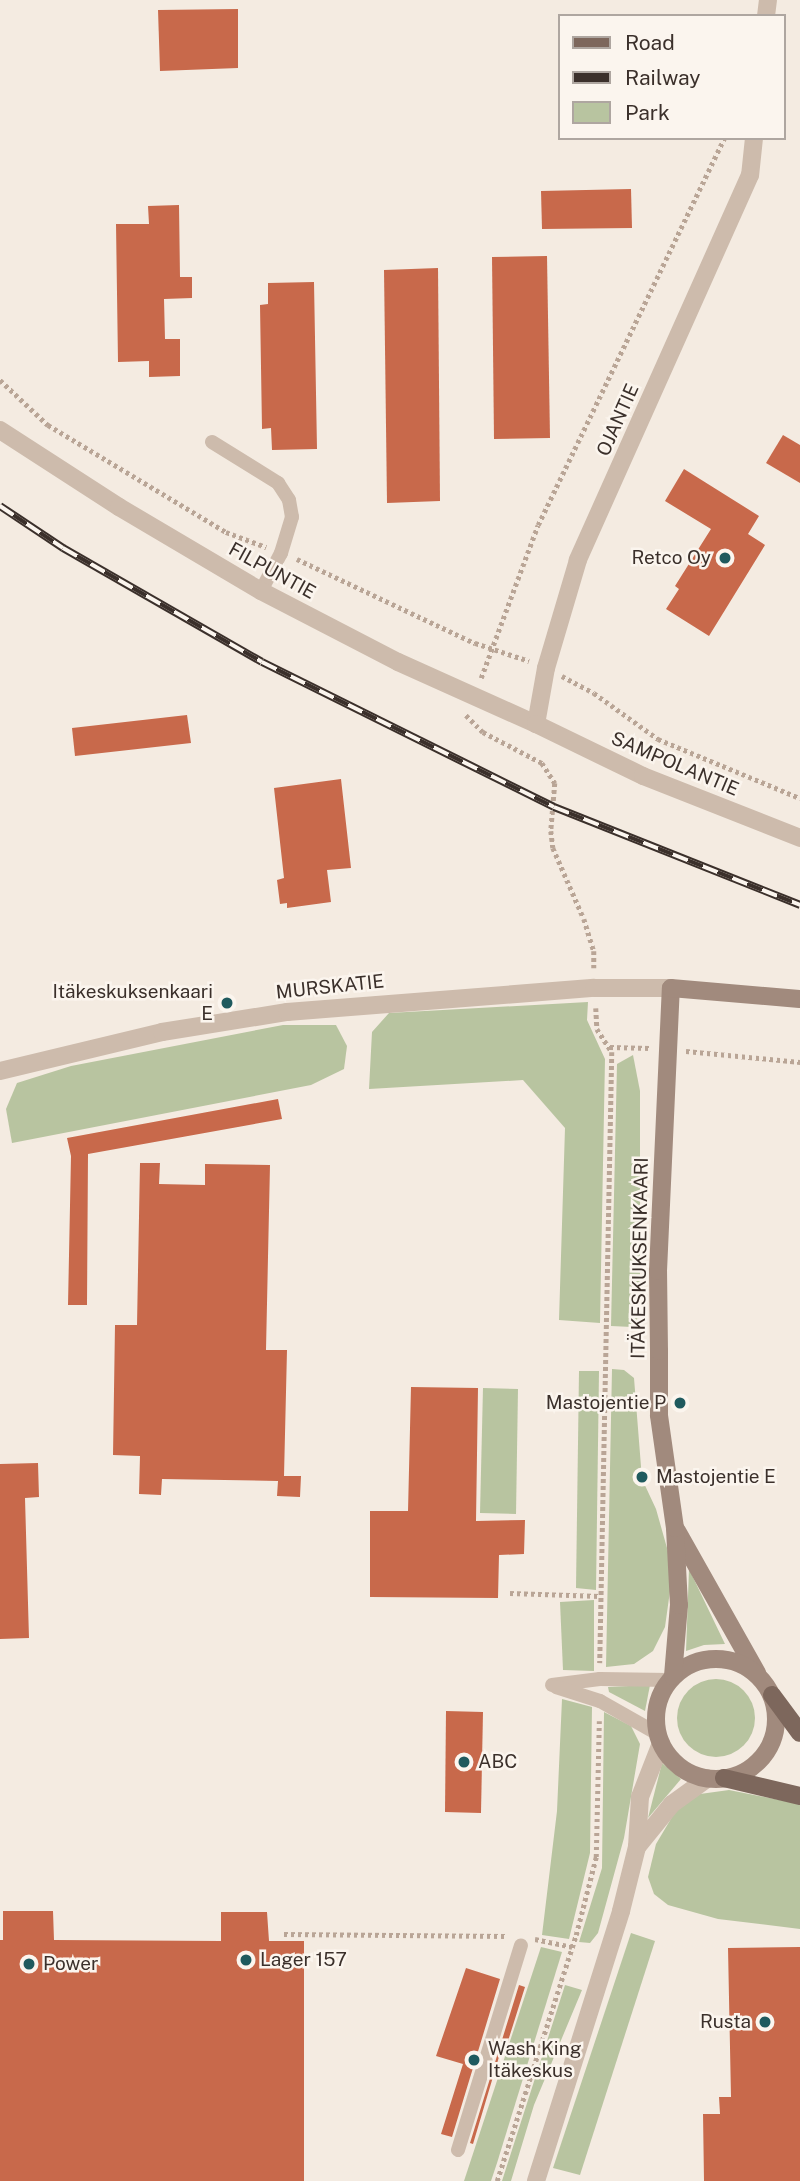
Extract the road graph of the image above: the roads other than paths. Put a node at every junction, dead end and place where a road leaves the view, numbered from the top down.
1 (754, 140) edge
2 (0, 430) edge
3 (212, 442) dead end
4 (261, 591) junction
5 (536, 724) junction
6 (800, 838) edge
7 (671, 988) junction
8 (800, 999) edge
9 (0, 1071) edge
10 (675, 1528) junction
11 (757, 1673) junction
12 (671, 1678) junction
13 (772, 1695) junction
14 (800, 1732) edge
15 (659, 1738) junction
16 (716, 1778) junction
17 (800, 1796) edge
18 (637, 1847) junction
19 (519, 1940) road end
20 (458, 2150) dead end
21 (536, 2181) edge

1 - 5 street, OJANTIE
2 - 4 street, FILPUNTIE
3 - 4 lane
4 - 5 street, FILPUNTIE
5 - 6 street, SAMPOLANTIE
7 - 8 main road
7 - 9 street, MURSKATIE
7 - 10 main road, ITÄKESKUKSENKAARI
10 - 11 main road, ITÄKESKUKSENKAARI
10 - 12 main road, ITÄKESKUKSENKAARI
11 - 12 main road
11 - 13 main road
12 - 15 main road
12 - 15 lane
13 - 14 main road
13 - 16 main road
15 - 16 main road
15 - 18 street
16 - 17 main road
16 - 18 street
18 - 21 street
19 - 20 lane

